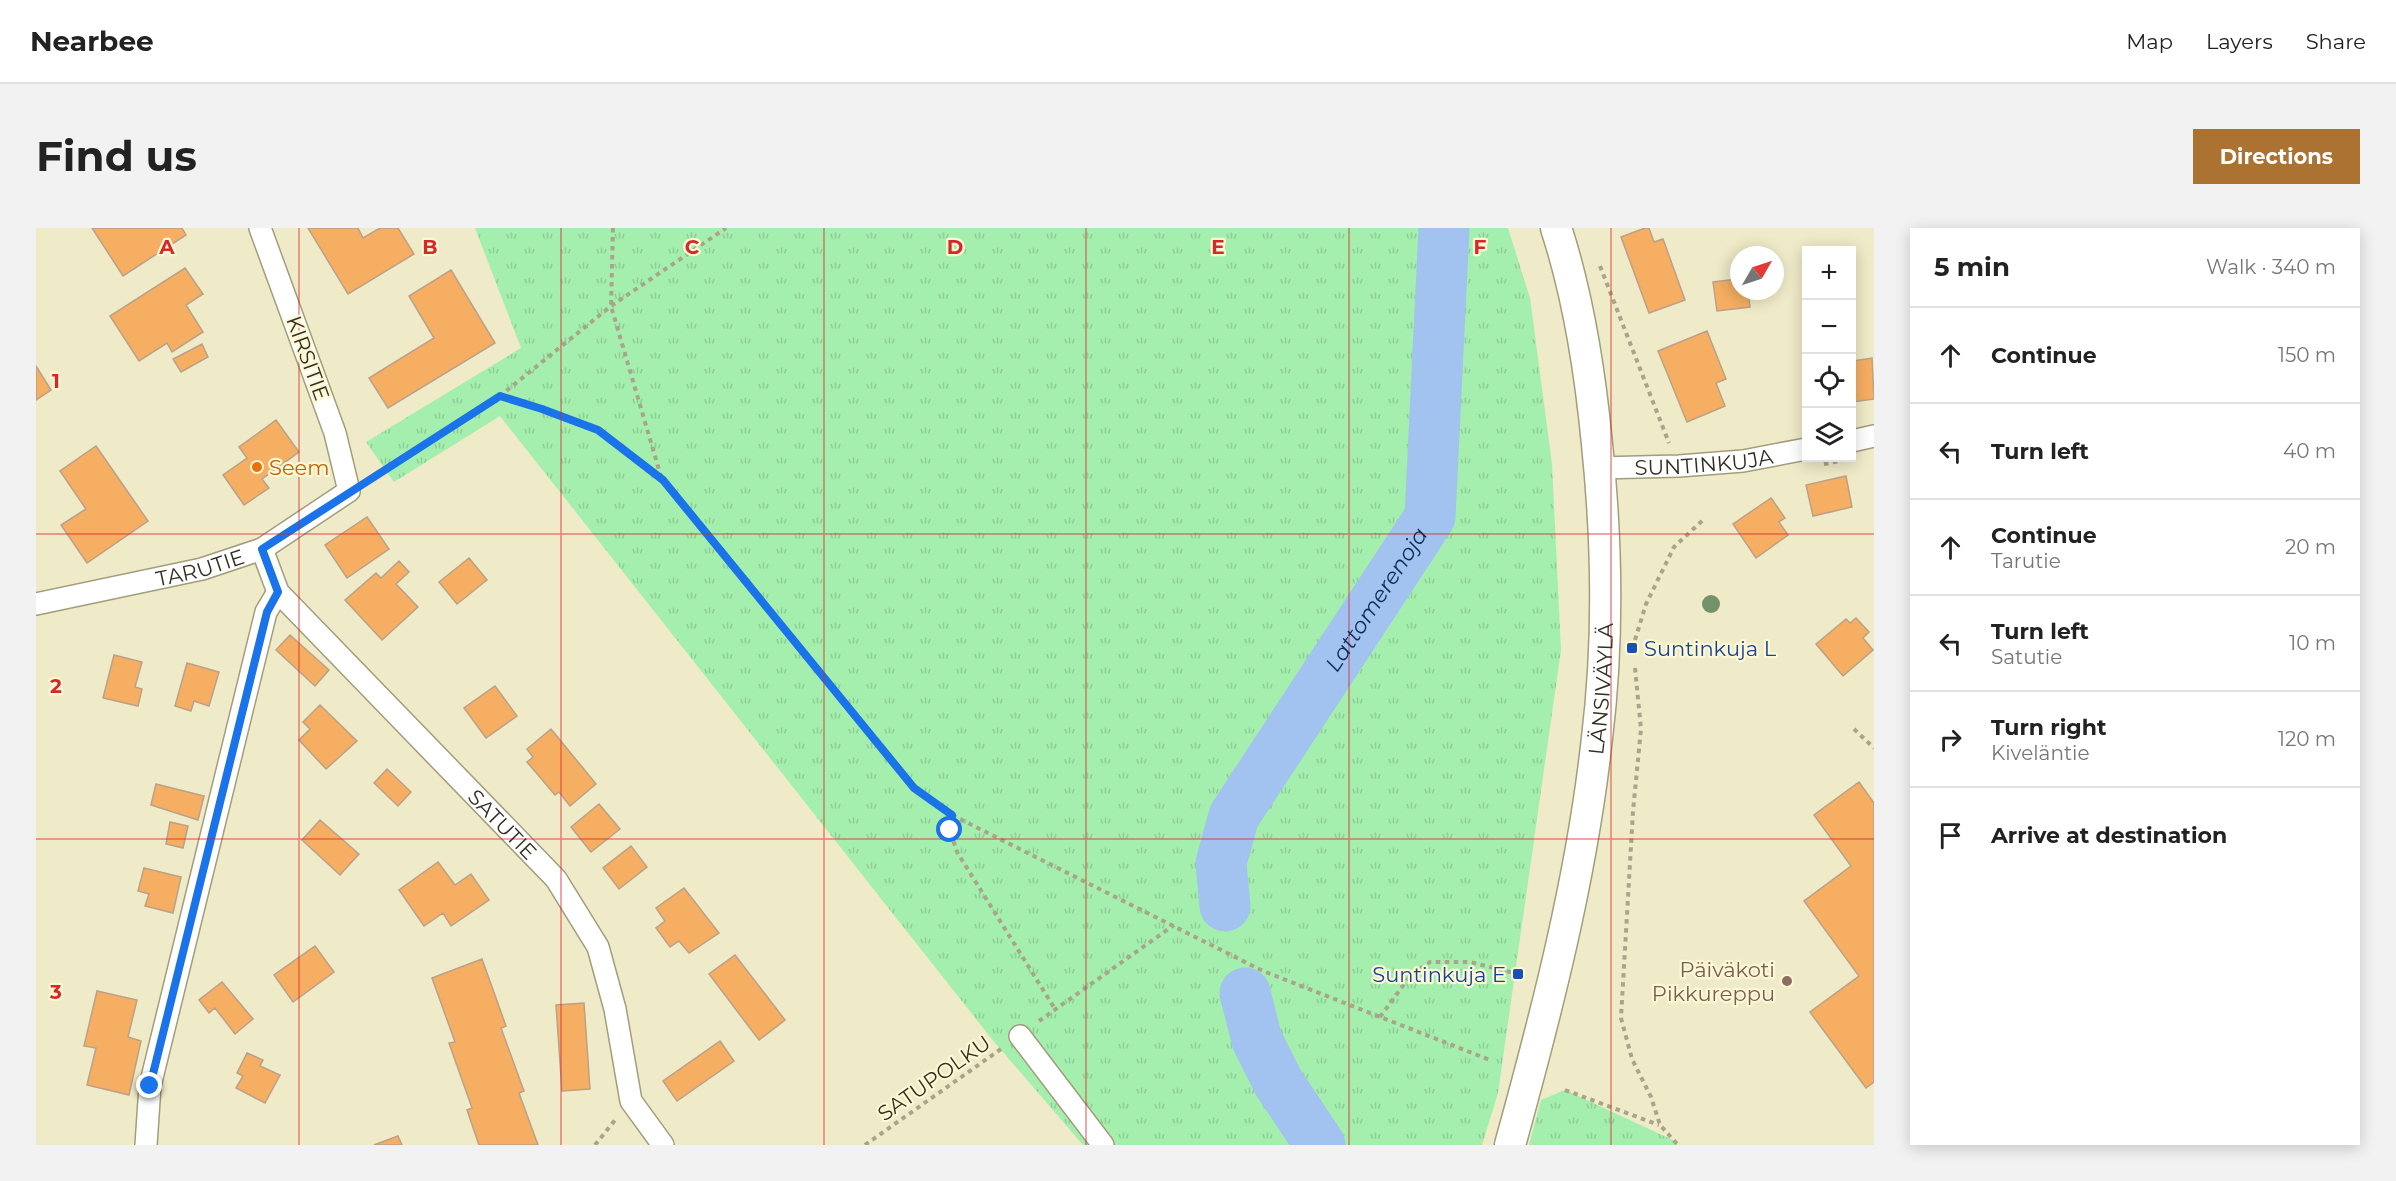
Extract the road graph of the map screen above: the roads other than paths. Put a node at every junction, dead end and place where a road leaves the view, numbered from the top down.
1 (260, 228) edge
2 (1556, 228) edge
3 (1874, 436) edge
4 (1856, 440) edge
5 (1802, 450) edge
6 (1599, 468) junction
7 (349, 491) joint
8 (262, 549) junction
9 (278, 592) junction
10 (36, 604) edge
11 (1020, 1036) road end
12 (146, 1145) edge
13 (663, 1145) edge
14 (1103, 1145) edge
15 (1510, 1145) edge

1 - 7 street, KIRSITIE
2 - 6 main road, LÄNSIVÄYLÄ
3 - 4 street
5 - 6 street, SUNTINKUJA
6 - 15 main road, LÄNSIVÄYLÄ
7 - 8 street, TARUTIE
8 - 9 street, SATUTIE
8 - 10 street, TARUTIE
9 - 12 street
9 - 13 street, SATUTIE
11 - 14 street

